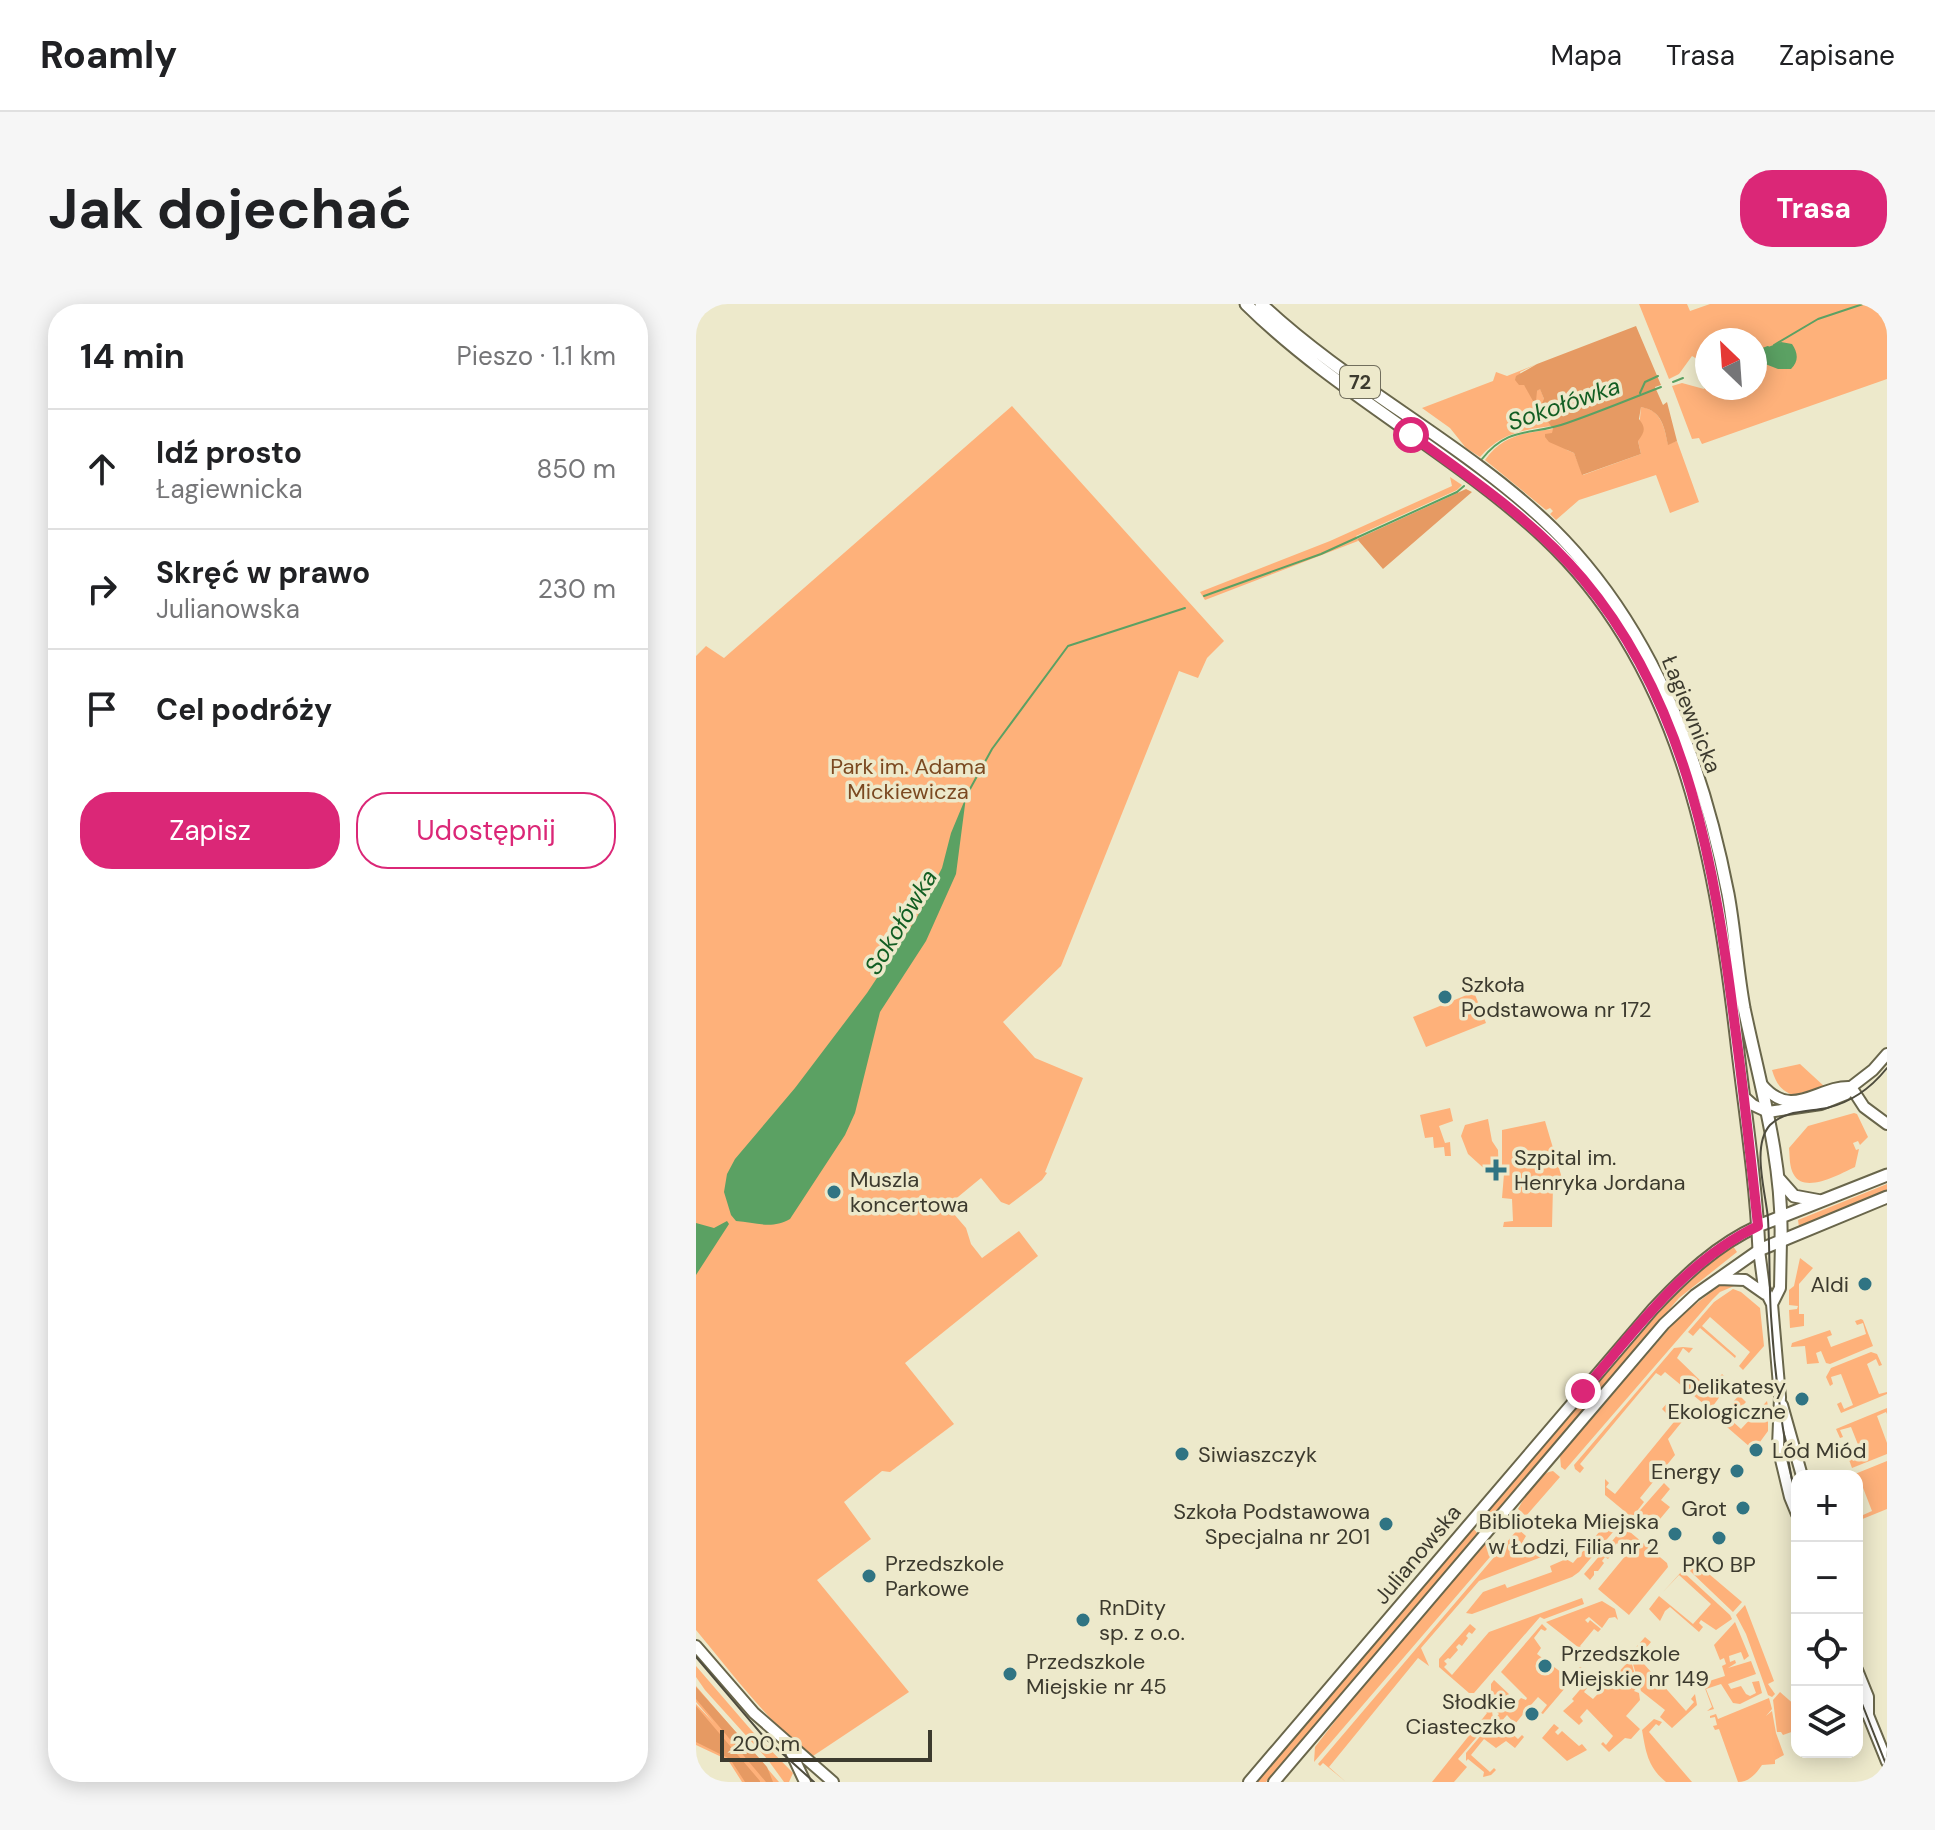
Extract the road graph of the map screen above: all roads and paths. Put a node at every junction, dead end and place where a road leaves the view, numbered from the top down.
1 (1246, 304) edge
2 (1261, 304) edge
3 (1462, 456) junction
4 (1454, 467) junction
5 (1887, 1054) edge
6 (1762, 1085) junction
7 (1851, 1087) junction
8 (1744, 1097) junction
9 (1768, 1112) junction
10 (1887, 1124) edge
11 (1887, 1175) edge
12 (1779, 1178) junction
13 (1887, 1197) edge
14 (1821, 1201) junction
15 (1782, 1216) junction
16 (1758, 1226) junction
17 (1781, 1240) junction
18 (1759, 1250) junction
19 (1716, 1279) junction
20 (1769, 1300) junction
21 (1780, 1397) junction
22 (1800, 1470) edge
23 (1791, 1499) edge
24 (696, 1646) edge
25 (1863, 1685) edge
26 (1863, 1710) edge
27 (1868, 1715) junction
28 (787, 1745) junction
29 (1887, 1762) edge
30 (817, 1769) junction
31 (801, 1781) edge
32 (833, 1782) edge
33 (1249, 1782) edge
34 (1274, 1782) edge

1 - 4 main road, Łagiewnicka / 72
2 - 3 main road, Łagiewnicka / 72
3 - 4 main road
3 - 6 main road, Łagiewnicka / 72
4 - 8 main road, Łagiewnicka / 72
5 - 7 main road
6 - 7 main road
6 - 9 main road, Łagiewnicka / 72
7 - 9 main road
7 - 10 main road
8 - 9 main road
8 - 16 main road, Łagiewnicka / 72
9 - 12 main road, Łagiewnicka / 72
11 - 14 main road
12 - 14 main road
12 - 15 main road, Łagiewnicka
13 - 17 main road
14 - 15 main road
15 - 16 main road
15 - 17 main road, Łagiewnicka
16 - 18 main road, Łagiewnicka / 72
16 - 33 main road, Julianowska
17 - 18 main road
17 - 20 main road, Łagiewnicka
18 - 19 main road, Julianowska
18 - 20 main road, Łagiewnicka
19 - 20 main road
19 - 34 main road, Julianowska
20 - 21 main road, Łagiewnicka
21 - 22 main road, Łagiewnicka
21 - 23 main road, Łagiewnicka
24 - 28 main road
25 - 27 main road
26 - 27 main road
27 - 29 main road
28 - 30 main road
28 - 31 main road
30 - 31 main road
30 - 32 main road

